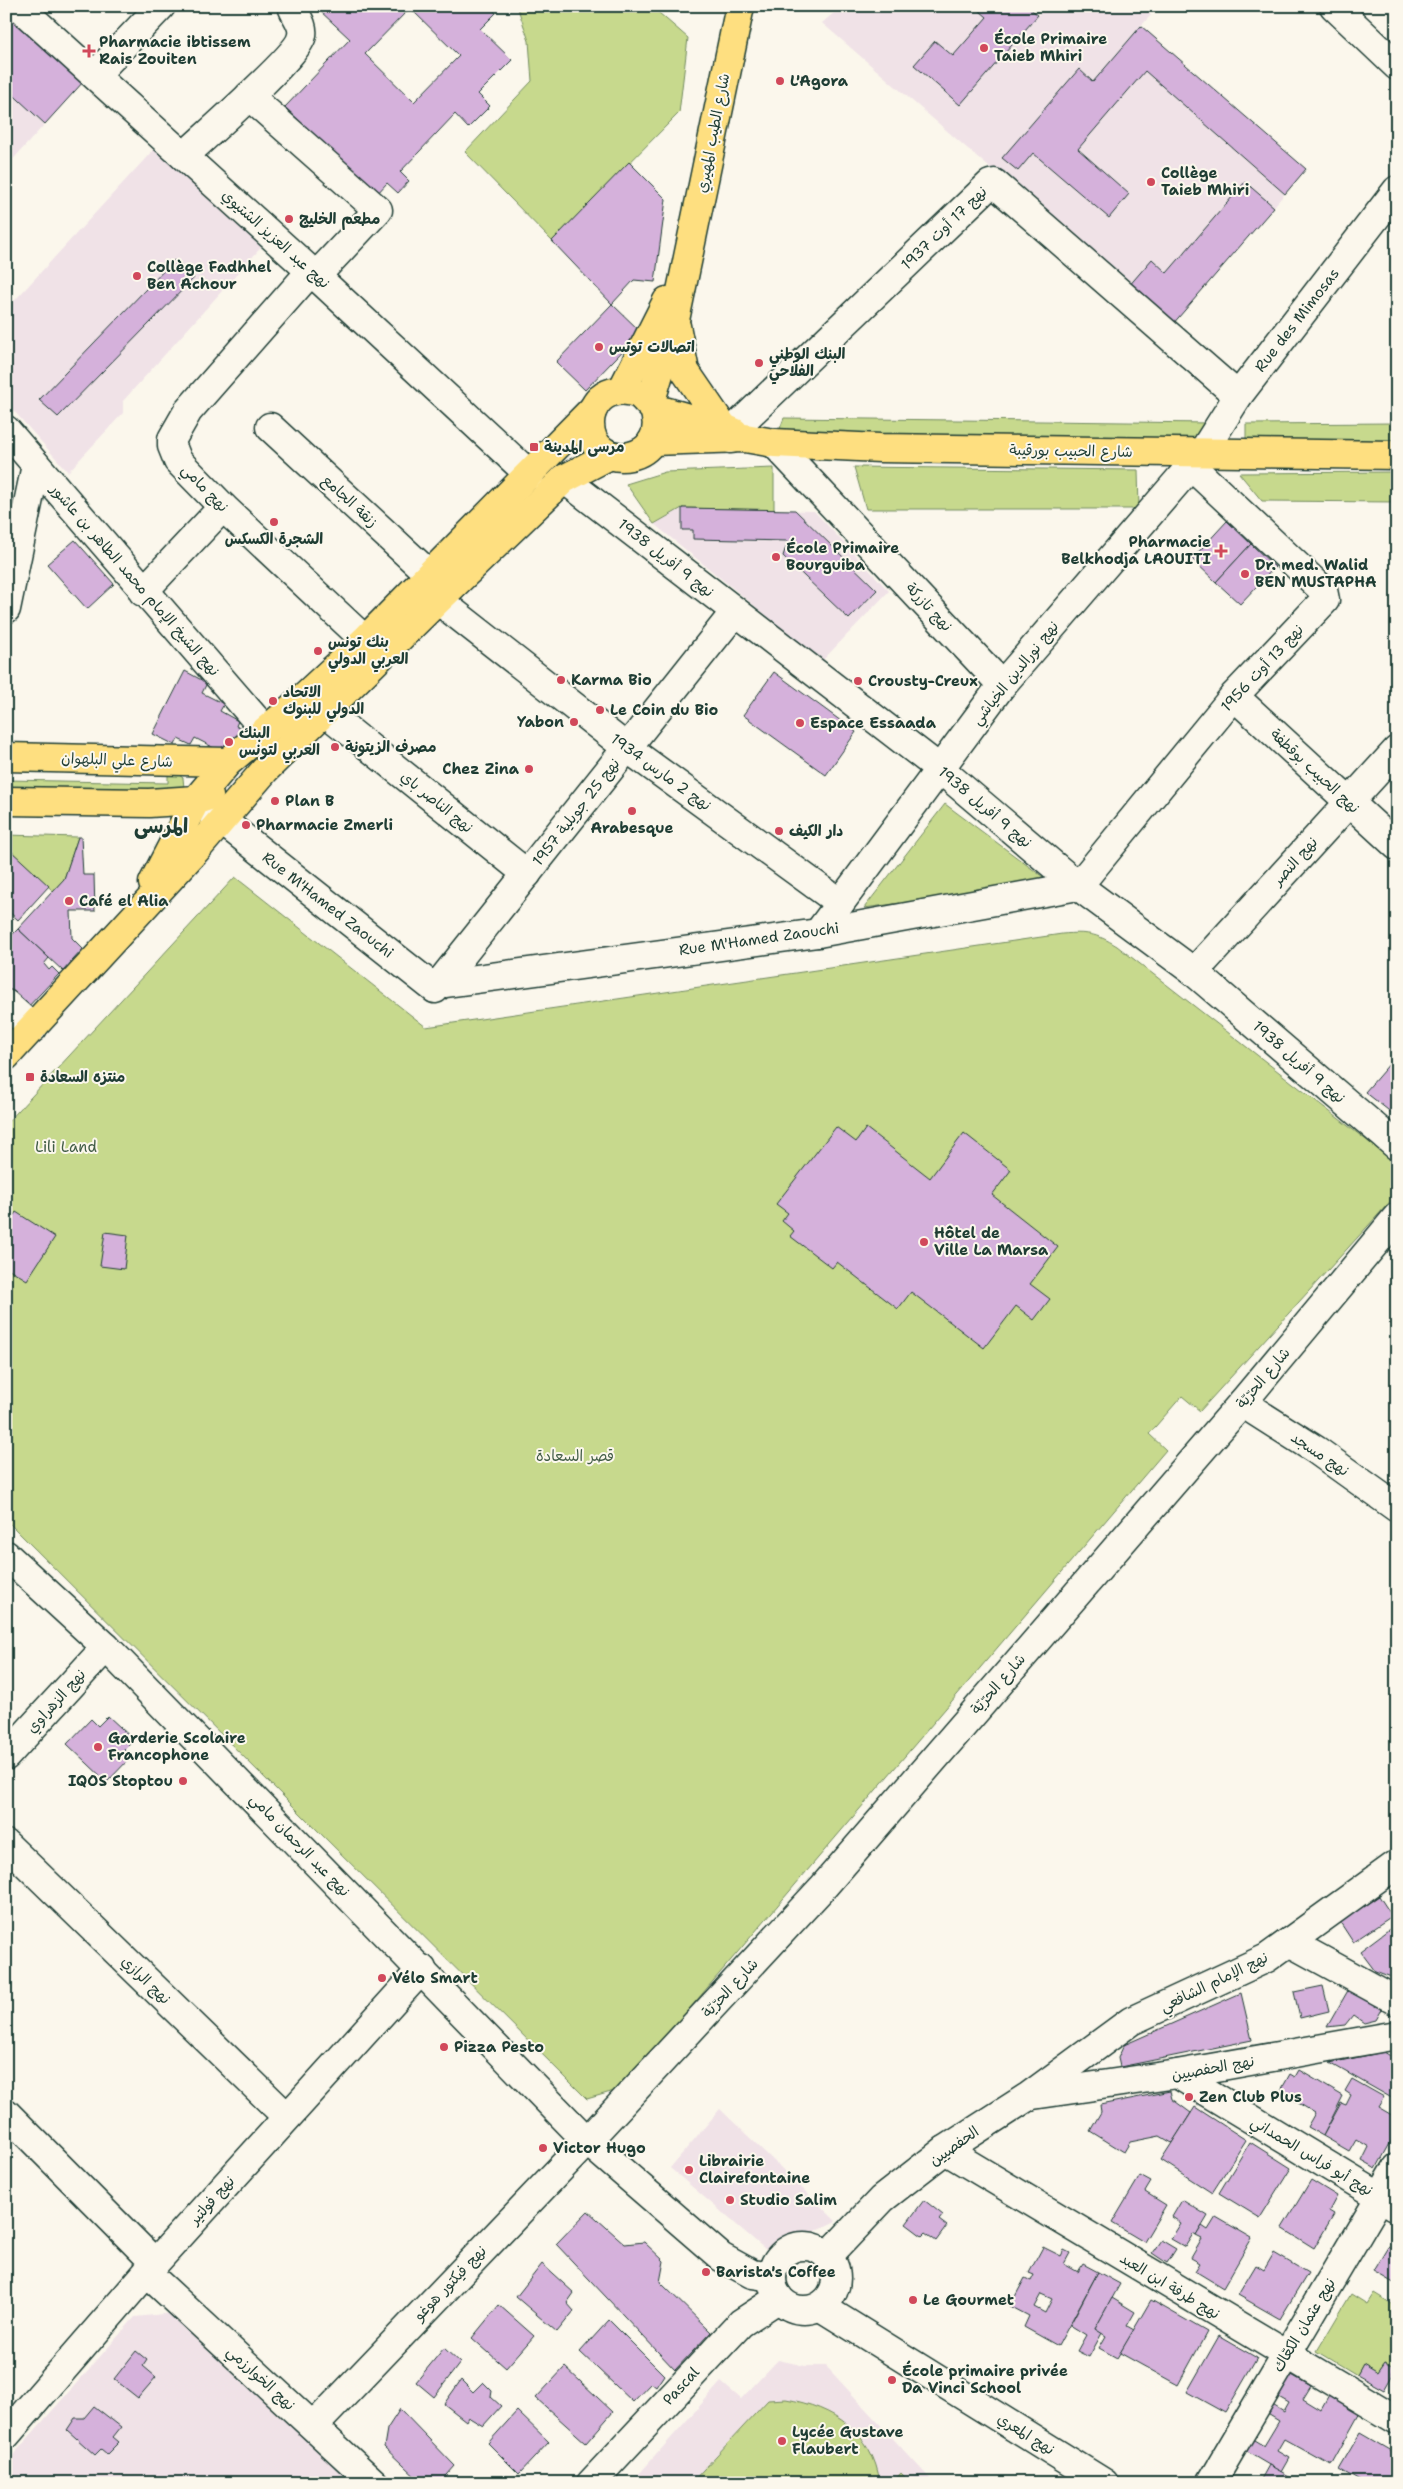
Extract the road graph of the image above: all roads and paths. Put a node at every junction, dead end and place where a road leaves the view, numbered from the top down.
1 (18, 6) edge
2 (161, 6) edge
3 (292, 6) edge
4 (740, 6) edge
5 (1334, 6) edge
6 (1397, 66) edge
7 (95, 75) junction
8 (249, 96) junction
9 (184, 156) junction
10 (1397, 190) edge
11 (688, 260) junction
12 (314, 273) junction
13 (675, 320) junction
14 (622, 390) junction
15 (1238, 396) junction
16 (652, 406) junction
17 (593, 409) junction
18 (270, 427) dead end
19 (6, 430) edge
20 (733, 434) junction
21 (652, 441) junction
22 (774, 443) junction
23 (610, 455) junction
24 (1397, 455) edge
25 (1197, 459) junction
26 (36, 465) junction
27 (530, 475) junction
28 (564, 479) junction
29 (223, 507) junction
30 (429, 574) junction
31 (143, 592) junction
32 (438, 600) junction
33 (6, 609) edge
34 (735, 612) junction
35 (365, 640) junction
36 (1002, 685) junction
37 (1234, 696) junction
38 (324, 711) junction
39 (265, 730) junction
40 (627, 748) junction
41 (1397, 750) edge
42 (9, 751) edge
43 (188, 762) junction
44 (228, 762) junction
45 (940, 769) junction
46 (264, 770) junction
47 (196, 800) junction
48 (6, 801) edge
49 (1349, 802) junction
50 (220, 821) junction
51 (1397, 846) edge
52 (196, 850) junction
53 (527, 874) junction
54 (1078, 886) junction
55 (840, 903) junction
56 (138, 911) junction
57 (818, 933) junction
58 (1194, 972) junction
59 (437, 986) junction
60 (6, 1004) edge
61 (32, 1028) junction
62 (6, 1056) edge
63 (1397, 1146) edge
64 (1397, 1217) edge
65 (1242, 1403) junction
66 (1397, 1508) edge
67 (6, 1555) edge
68 (106, 1647) junction
69 (6, 1756) edge
70 (6, 1844) edge
71 (1393, 1869) edge
72 (1289, 1942) junction
73 (422, 1969) junction
74 (1397, 2001) edge
75 (1397, 2035) edge
76 (1177, 2074) junction
77 (1029, 2096) junction
78 (6, 2113) edge
79 (287, 2117) junction
80 (587, 2141) junction
81 (945, 2150) junction
82 (1397, 2168) edge
83 (1389, 2202) edge
84 (828, 2256) junction
85 (151, 2268) junction
86 (776, 2288) junction
87 (821, 2307) junction
88 (1286, 2356) junction
89 (1397, 2420) edge
90 (314, 2426) junction
91 (6, 2436) edge
92 (374, 2483) edge
93 (591, 2483) edge
94 (1104, 2483) edge
95 (1211, 2483) edge

1 - 7 street, نهج عبد العزيز الشتيوي
2 - 7 street
3 - 8 street
4 - 11 main road, شارع الطيب المهيري
5 - 6 street
7 - 9 street, نهج عبد العزيز الشتيوي
8 - 9 street
8 - 12 street, نهج مامي
9 - 12 street, نهج عبد العزيز الشتيوي
10 - 15 street, Rue des Mimosas
11 - 13 main road, شارع الطيب المهيري
11 - 14 main road, شارع الطيب المهيري
12 - 27 street, نهج عبد العزيز الشتيوي
12 - 29 street, نهج مامي
13 - 16 main road, شارع الطيب المهيري
13 - 20 main road
14 - 16 main road
14 - 17 main road
15 - 20 street, نهج 17 أوت 1937
15 - 25 street, Rue des Mimosas
16 - 20 main road
16 - 21 main road
17 - 23 main road
17 - 27 main road
18 - 30 street, زنقة الجامع
19 - 26 street, نهج الشيخ الإمام محمد الطاهر بن عاشور
20 - 21 main road
20 - 22 main road, شارع الحبيب بورقيبة
21 - 23 main road
22 - 25 main road, شارع الحبيب بورقيبة
22 - 36 street, نهج تازركة
23 - 28 main road
24 - 25 main road, شارع الحبيب بورقيبة
25 - 36 street, نهج نورالدين الخياشي
25 - 37 street, نهج 13 أوت 1956
26 - 31 street, نهج الشيخ الإمام محمد الطاهر بن عاشور
26 - 33 street
27 - 30 main road
28 - 32 main road
28 - 34 street, نهج 9 أفريل 1938
29 - 31 street
29 - 35 street, نهج مامي
30 - 35 main road
31 - 39 street, نهج الشيخ الإمام محمد الطاهر بن عاشور
32 - 38 main road
32 - 40 street, نهج 2 مارس 1934
34 - 40 street, نهج 25 جويلية 1957
34 - 45 street, نهج 9 أفريل 1938
35 - 39 main road
36 - 45 street, نهج نورالدين الخياشي
37 - 49 street, نهج الحبيب بوقطفة
37 - 54 street, نهج 13 أوت 1956
38 - 46 main road
38 - 53 street, نهج الناصر باي
39 - 44 main road
40 - 53 street, نهج 25 جويلية 1957
40 - 55 street, نهج 2 مارس 1934
41 - 49 street, نهج النصر
42 - 43 main road, شارع علي البلهوان
43 - 44 main road, شارع علي البلهوان
43 - 47 main road
44 - 47 main road
45 - 54 street, نهج 9 أفريل 1938
45 - 55 street, نهج نورالدين الخياشي
46 - 47 main road
46 - 50 main road
47 - 48 main road
47 - 50 street
47 - 52 main road
47 - 56 main road
49 - 51 street, نهج الحبيب بوقطفة
49 - 58 street, نهج النصر
50 - 52 main road
50 - 59 street, Rue M'Hamed Zaouchi
52 - 56 main road
53 - 59 street, نهج 25 جويلية 1957
54 - 57 street, Rue M'Hamed Zaouchi
54 - 58 street, نهج 9 أفريل 1938
55 - 57 street, نهج نورالدين الخياشي
56 - 61 main road
57 - 59 street, Rue M'Hamed Zaouchi
58 - 63 street, نهج 9 أفريل 1938
60 - 61 street
61 - 62 main road
64 - 65 street, شارع الحرّيّة
65 - 66 street, نهج مسجد
65 - 80 street, شارع الحرّيّة
67 - 68 street, نهج عبد الرحمان مامي
68 - 69 street, نهج الزهراوي
68 - 73 street, نهج عبد الرحمان مامي
70 - 79 street, نهج الرازي
71 - 72 street, نهج الإمام الشافعي
72 - 74 street
72 - 77 street, نهج الإمام الشافعي
73 - 79 street, نهج فولتير
73 - 80 street, نهج عبد الرحمان مامي
75 - 76 street, نهج الحفصيين
76 - 77 street, نهج الحفصيين
76 - 83 street, نهج أبو فراس الحمداني
77 - 81 street, الحفصيين
78 - 85 street, نهج الخوارزمي
79 - 85 street, نهج فولتير
80 - 86 street, نهج عبد الرحمان مامي
80 - 90 street, نهج فيكتور هوغو
81 - 84 street, الحفصيين
81 - 88 street, نهج طرفة ابن العبد
82 - 83 street, نهج عثمان الكعّاك
83 - 88 street, نهج عثمان الكعّاك
84 - 86 street
84 - 87 street
85 - 90 street, نهج الخوارزمي
85 - 91 street, نهج فولتير
86 - 87 street
86 - 93 street, Pascal
87 - 94 street, نهج المعري
88 - 89 street, نهج طرفة ابن العبد
88 - 95 street, نهج عثمان الكعّاك
90 - 92 street, نهج الخوارزمي

